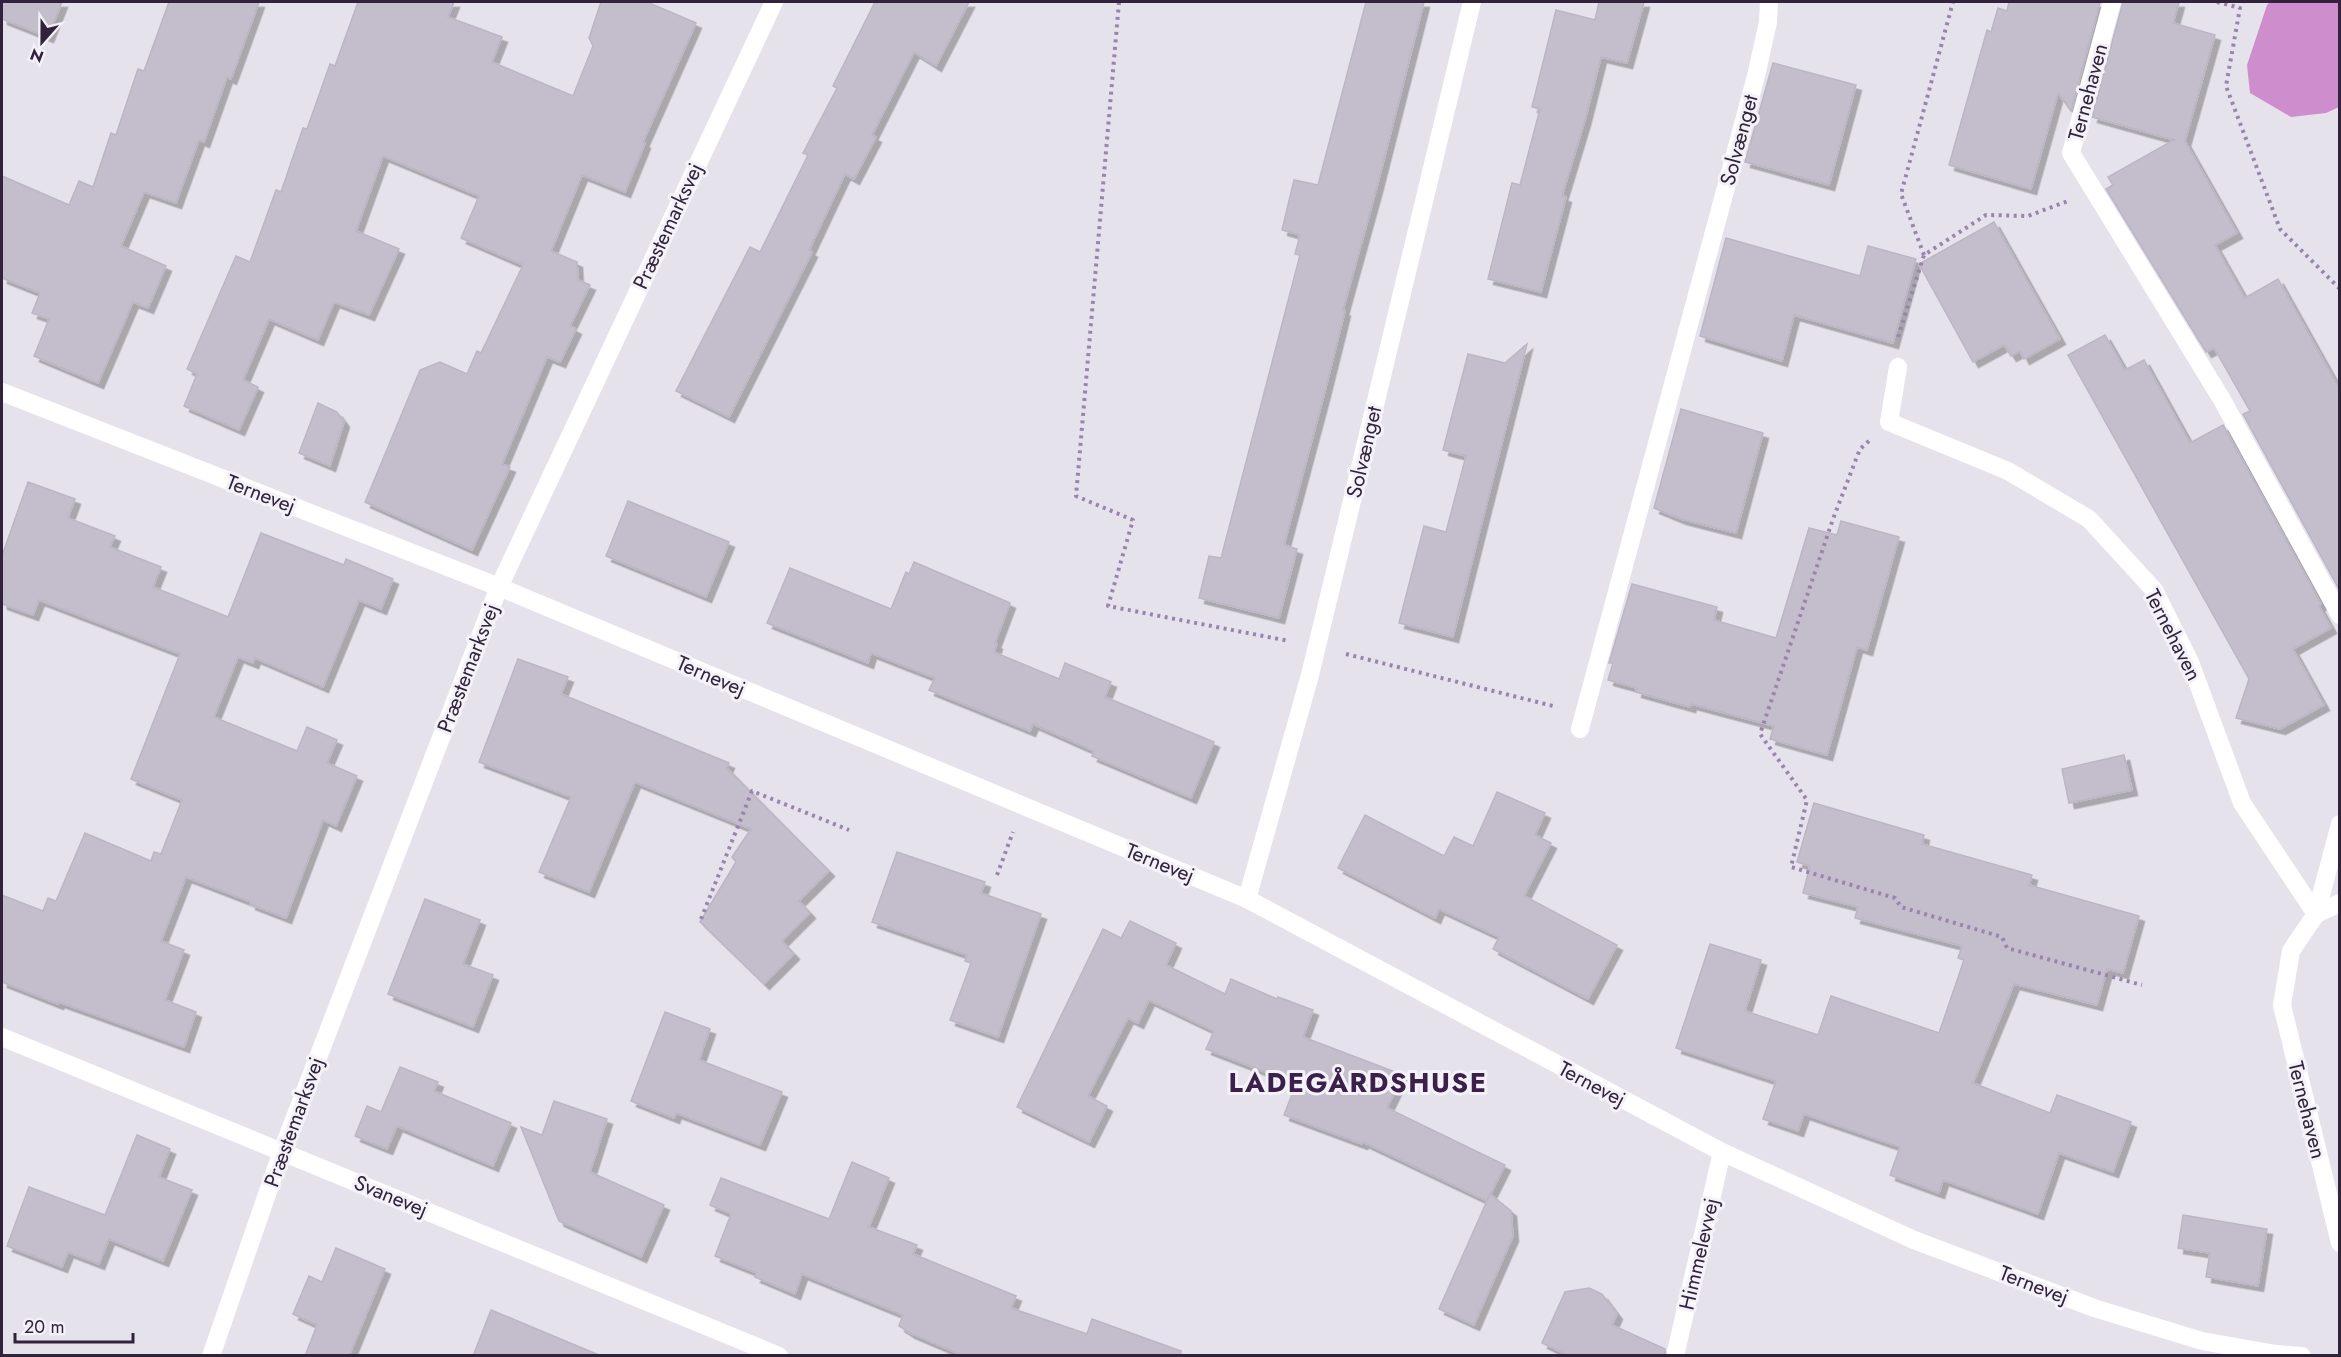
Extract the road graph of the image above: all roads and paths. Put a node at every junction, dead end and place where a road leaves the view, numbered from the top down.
1 (1119, 2) edge
2 (1472, 2) edge
3 (1769, 2) edge
4 (1953, 2) edge
5 (2112, 2) edge
6 (2217, 2) edge
7 (767, 3) edge
8 (2094, 192) junction
9 (1924, 255) junction
10 (2340, 289) edge
11 (1898, 367) joint
12 (2, 392) edge
13 (1889, 422) junction
14 (499, 587) junction
15 (2340, 615) edge
16 (1317, 647) junction
17 (1582, 721) joint
18 (1023, 806) junction
19 (2340, 824) edge
20 (849, 830) dead end
21 (997, 875) dead end
22 (1246, 899) junction
23 (2340, 903) edge
24 (2316, 914) junction
25 (701, 919) dead end
26 (2142, 985) dead end
27 (2, 1037) edge
28 (282, 1151) junction
29 (1722, 1152) junction
30 (2340, 1243) edge
31 (211, 1356) edge
32 (779, 1356) edge
33 (1676, 1356) edge
34 (2302, 1356) edge

1 - 16 path
2 - 16 street, Solvænget
3 - 17 street, Solvænget
4 - 9 path
5 - 8 street, Ternehaven
6 - 10 path
7 - 14 street, Præstemarksvej
8 - 9 path
8 - 15 street, Ternehaven
9 - 11 path
11 - 13 street
12 - 14 street, Ternevej
13 - 24 street, Ternehaven
13 - 26 path
14 - 18 street, Ternevej
14 - 28 street, Præstemarksvej
16 - 17 path
16 - 22 street, Solvænget
18 - 21 path
18 - 22 street, Ternevej
19 - 24 street, Ternehaven
20 - 25 path
22 - 29 street, Ternevej
23 - 24 street
24 - 30 street, Ternehaven
27 - 28 street, Svanevej
28 - 31 street, Præstemarksvej
28 - 32 street, Svanevej
29 - 33 street, Himmelevvej
29 - 34 street, Ternevej

